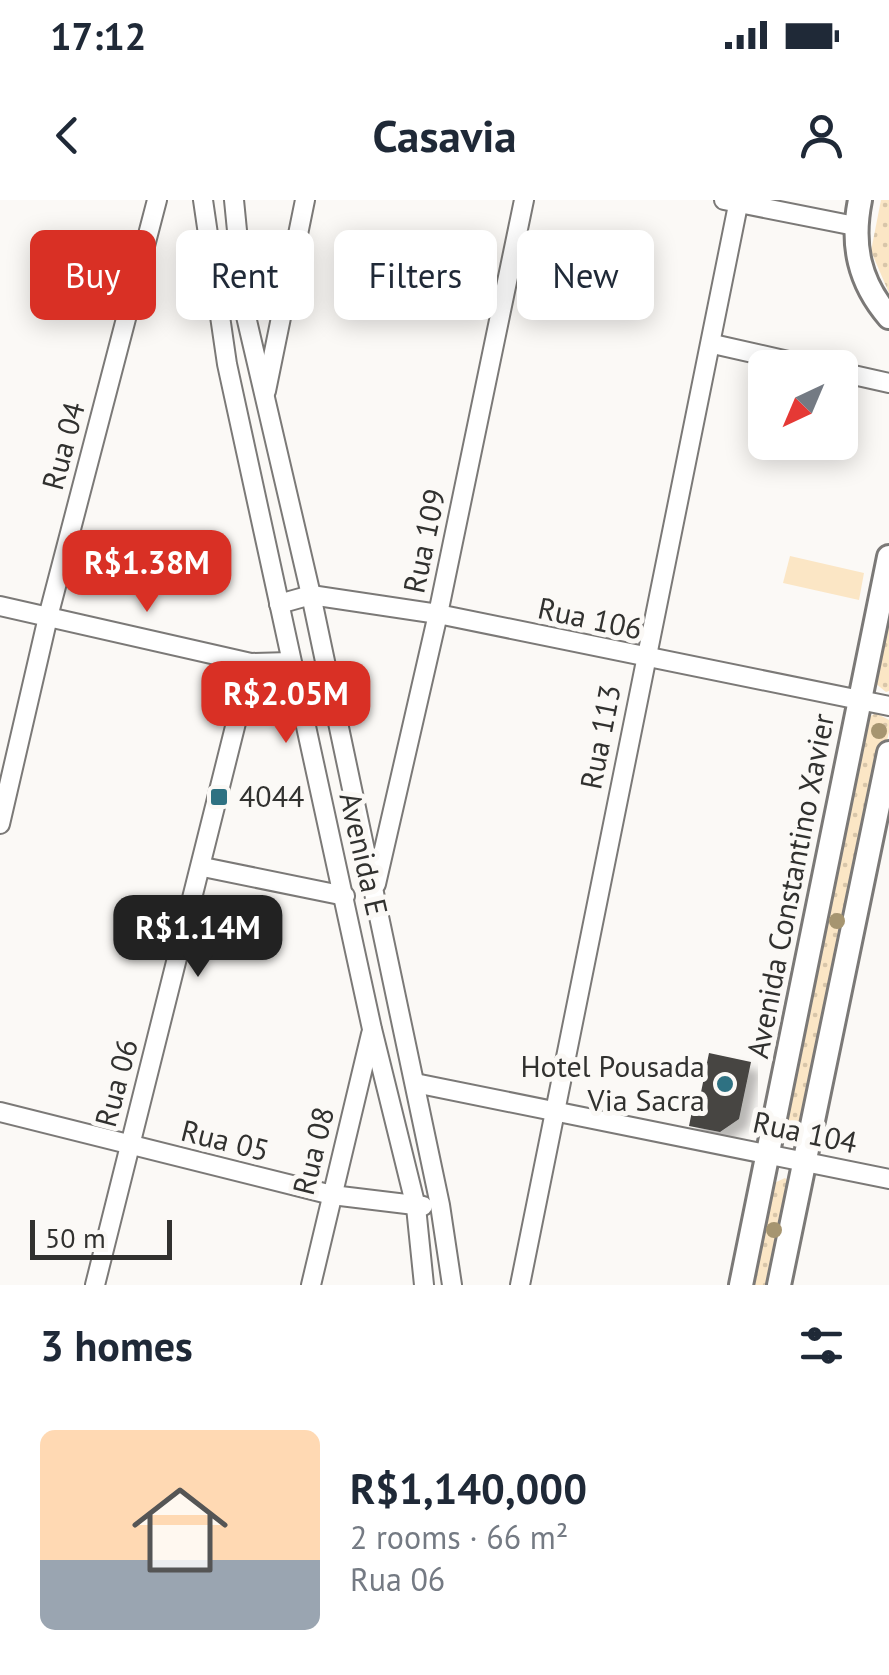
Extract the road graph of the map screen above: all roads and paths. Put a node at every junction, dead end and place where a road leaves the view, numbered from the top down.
1 (157, 200) edge
2 (203, 200) edge
3 (234, 200) edge
4 (304, 200) edge
5 (524, 200) edge
6 (859, 200) edge
7 (734, 201) edge
8 (855, 226) junction
9 (889, 317) edge
10 (712, 344) junction
11 (748, 352) edge
12 (858, 376) edge
13 (889, 382) edge
14 (265, 398) junction
15 (889, 557) edge
16 (311, 594) junction
17 (279, 604) junction
18 (0, 606) edge
19 (438, 614) junction
20 (48, 618) junction
21 (645, 658) junction
22 (290, 662) junction
23 (251, 663) junction
24 (858, 702) junction
25 (889, 706) edge
26 (889, 752) edge
27 (0, 824) edge
28 (203, 867) junction
29 (374, 892) junction
30 (345, 896) junction
31 (372, 1029) junction
32 (414, 1083) junction
33 (0, 1112) edge
34 (554, 1112) junction
35 (129, 1146) junction
36 (768, 1153) junction
37 (805, 1160) junction
38 (889, 1179) edge
39 (332, 1195) junction
40 (440, 1204) junction
41 (416, 1207) junction
42 (95, 1285) edge
43 (310, 1285) edge
44 (424, 1285) edge
45 (452, 1285) edge
46 (520, 1285) edge
47 (740, 1285) edge
48 (780, 1285) edge

1 - 20 street, Rua 04
2 - 17 street, Avenida E
3 - 14 street, Avenida E
4 - 14 street
5 - 19 street, Rua 109
6 - 8 street
7 - 8 street
7 - 10 street, Rua 113
8 - 9 street
10 - 11 street
10 - 21 street, Rua 113
12 - 13 street
14 - 16 street, Avenida E
15 - 24 street, Avenida Constantino Xavier
16 - 17 street, Rua 106
16 - 19 street, Rua 106
16 - 29 street, Avenida E
17 - 22 street, Avenida E
18 - 20 street
19 - 21 street, Rua 106
19 - 29 street, Rua 109
20 - 23 street
20 - 27 street, Rua 04
21 - 24 street, Rua 106
21 - 34 street, Rua 113
22 - 23 street
22 - 30 street, Avenida E
23 - 28 street, Rua 06
24 - 25 street, Rua 106
24 - 36 street, Avenida Constantino Xavier
26 - 37 street
28 - 30 street
28 - 35 street, Rua 06
29 - 32 street, Avenida E
30 - 31 street, Avenida E
31 - 39 street, Rua 08
31 - 41 street, Avenida E
32 - 34 street, Rua 104
32 - 40 street, Avenida E
33 - 35 street, Rua 05
34 - 36 street, Rua 104
34 - 46 street, Rua 113
35 - 39 street, Rua 05
35 - 42 street, Rua 06
36 - 37 street, Rua 104
36 - 47 street, Avenida Constantino Xavier
37 - 38 street, Rua 104
37 - 48 street
39 - 41 street, Rua 05
39 - 43 street, Rua 08
40 - 41 street, Rua 05
40 - 45 street, Avenida E
41 - 44 street, Avenida E

